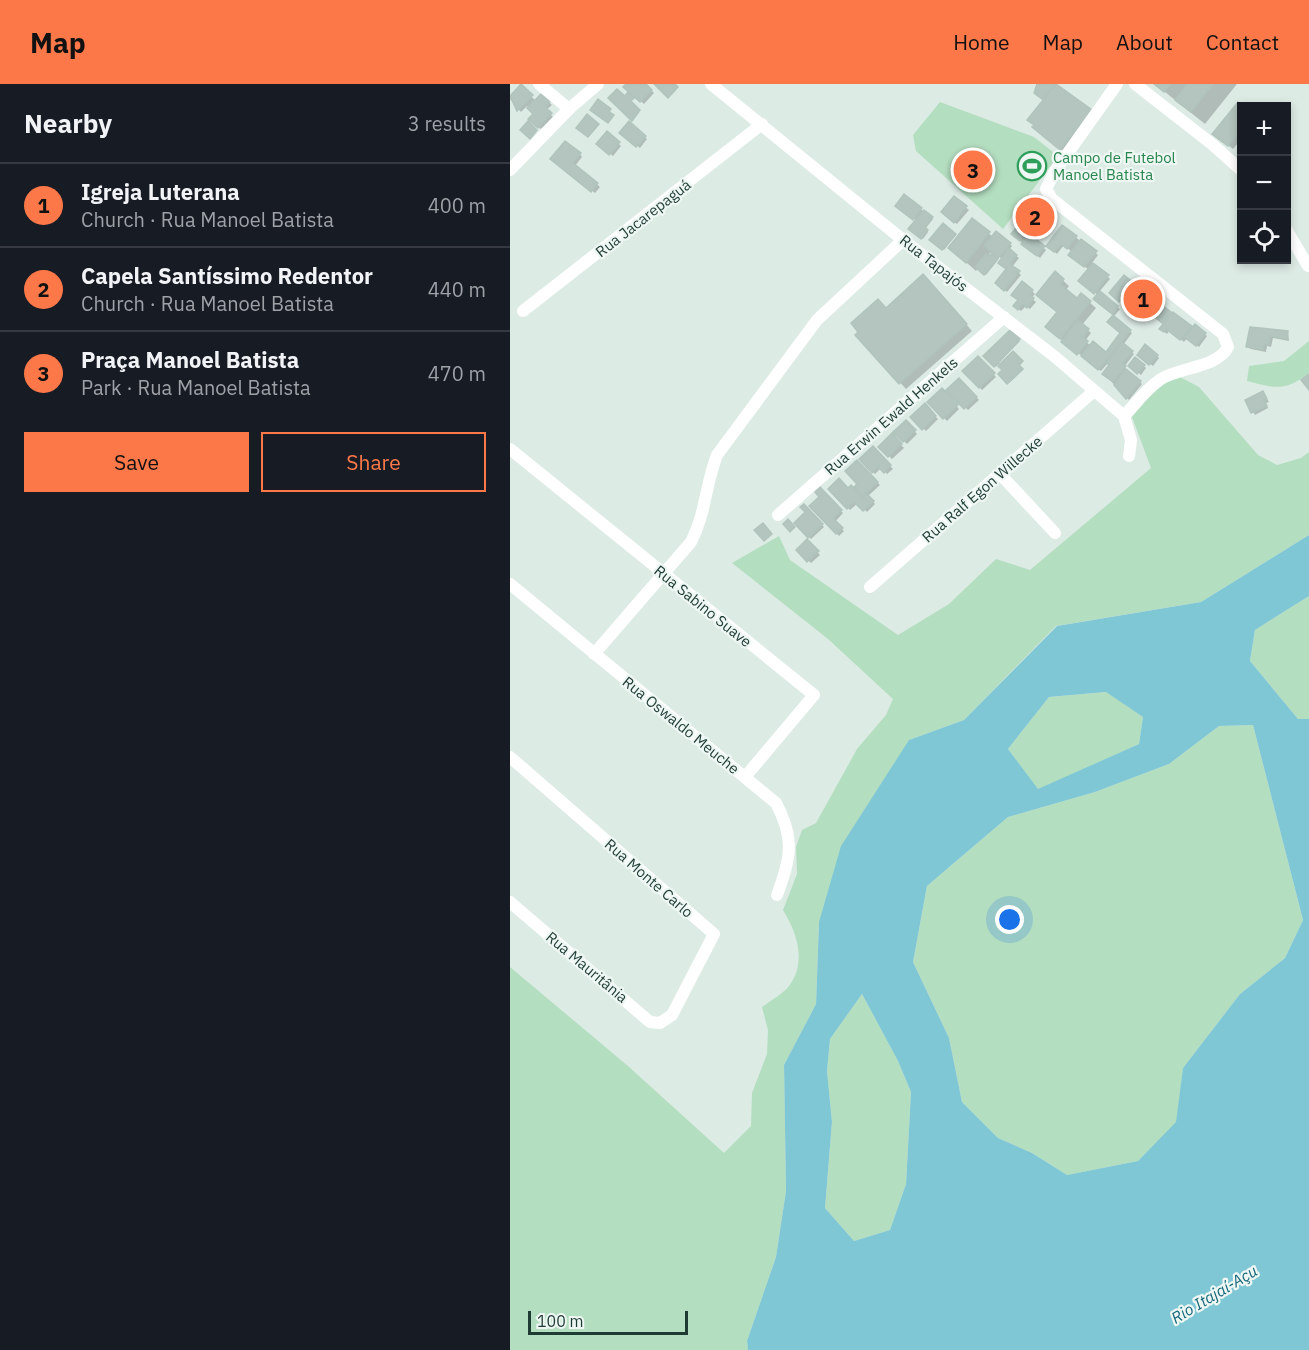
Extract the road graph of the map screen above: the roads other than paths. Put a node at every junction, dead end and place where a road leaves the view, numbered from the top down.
1 (539, 84) edge
2 (598, 84) edge
3 (711, 84) edge
4 (1117, 84) edge
5 (1135, 84) edge
6 (569, 109) junction
7 (762, 124) junction
8 (1237, 166) edge
9 (510, 170) edge
10 (1291, 236) edge
11 (903, 240) junction
12 (1308, 266) edge
13 (523, 311) dead end
14 (1004, 317) junction
15 (1094, 391) junction
16 (1124, 416) junction
17 (510, 449) edge
18 (1130, 456) dead end
19 (1000, 474) junction
20 (778, 515) dead end
21 (1055, 533) dead end
22 (663, 574) junction
23 (510, 584) edge
24 (870, 587) dead end
25 (594, 654) junction
26 (510, 757) edge
27 (745, 777) junction
28 (777, 895) dead end
29 (510, 902) edge
30 (666, 1020) joint

1 - 6 street
2 - 6 street
3 - 7 street, Rua Tapajós
4 - 16 street
5 - 8 street
6 - 9 street
7 - 11 street, Rua Tapajós
7 - 13 street, Rua Jacarepaguá
10 - 12 street
11 - 14 street, Rua Tapajós
11 - 22 street
14 - 15 street, Rua Tapajós
14 - 20 street, Rua Erwin Ewald Henkels
15 - 16 street, Rua Tapajós
15 - 19 street, Rua Ralf Egon Willecke
16 - 18 street
17 - 22 street, Rua Sabino Suave
19 - 21 street
19 - 24 street, Rua Ralf Egon Willecke
22 - 25 street
22 - 27 street, Rua Sabino Suave
23 - 25 street, Rua Oswaldo Meuche
25 - 27 street, Rua Oswaldo Meuche
26 - 30 street, Rua Monte Carlo
27 - 28 street, Rua Oswaldo Meuche
29 - 30 street, Rua Mauritânia

